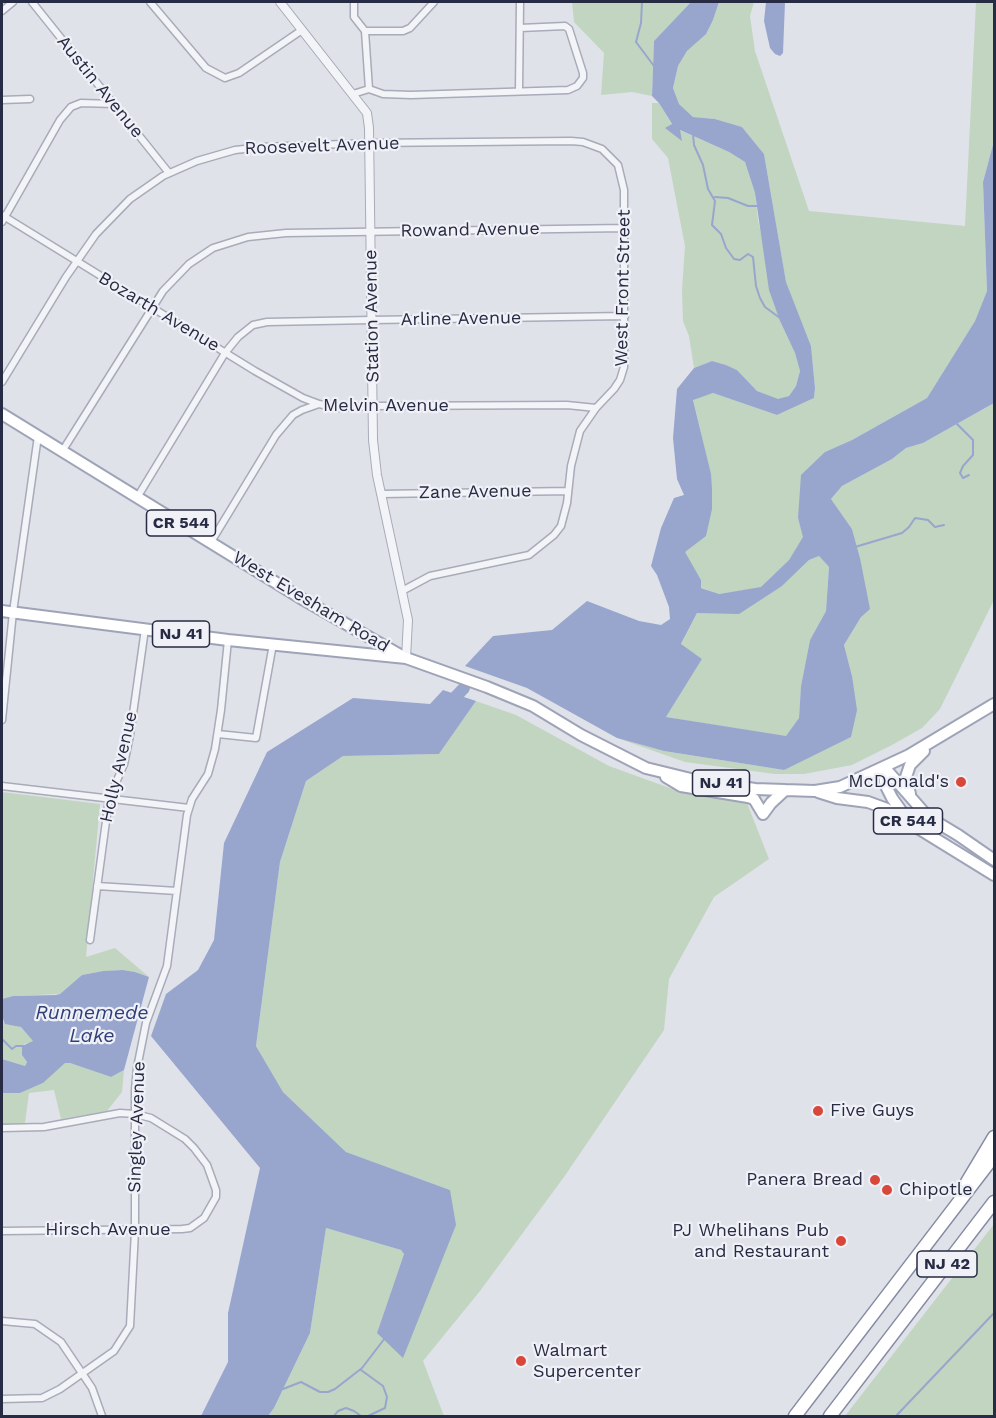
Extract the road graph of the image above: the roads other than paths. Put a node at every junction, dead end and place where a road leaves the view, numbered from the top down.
1 (13, 2) edge
2 (32, 2) edge
3 (150, 2) edge
4 (280, 2) edge
5 (354, 2) edge
6 (434, 2) edge
7 (520, 2) edge
8 (2, 10) edge
9 (520, 28) junction
10 (302, 30) junction
11 (364, 31) junction
12 (369, 89) junction
13 (519, 90) junction
14 (353, 94) junction
15 (30, 99) dead end
16 (2, 100) edge
17 (114, 104) junction
18 (370, 143) junction
19 (604, 152) joint
20 (169, 173) junction
21 (2, 218) edge
22 (624, 228) junction
23 (371, 232) junction
24 (76, 262) junction
25 (151, 307) junction
26 (625, 316) junction
27 (372, 320) junction
28 (225, 353) junction
29 (2, 382) edge
30 (319, 404) junction
31 (373, 406) junction
32 (596, 408) junction
33 (2, 414) edge
34 (38, 435) junction
35 (63, 450) junction
36 (568, 491) junction
37 (381, 494) junction
38 (138, 496) junction
39 (212, 542) junction
40 (402, 591) junction
41 (2, 611) edge
42 (14, 612) junction
43 (145, 630) junction
44 (361, 632) junction
45 (228, 640) junction
46 (273, 644) junction
47 (362, 654) junction
48 (406, 658) junction
49 (994, 704) edge
50 (2, 720) edge
51 (218, 734) junction
52 (934, 741) junction
53 (885, 768) junction
54 (657, 772) junction
55 (2, 786) edge
56 (785, 790) junction
57 (815, 791) junction
58 (109, 799) junction
59 (912, 800) junction
60 (189, 808) junction
61 (914, 825) junction
62 (994, 860) edge
63 (994, 875) edge
64 (97, 886) junction
65 (177, 891) junction
66 (90, 940) dead end
67 (135, 1114) junction
68 (2, 1128) edge
69 (994, 1137) edge
70 (994, 1156) edge
71 (959, 1202) junction
72 (994, 1203) edge
73 (2, 1230) edge
74 (135, 1231) junction
75 (2, 1321) edge
76 (83, 1373) junction
77 (2, 1398) edge
78 (102, 1416) edge
79 (795, 1416) edge
80 (830, 1416) edge

1 - 8 street
2 - 17 street, Austin Avenue
3 - 10 street
4 - 10 street, Station Avenue
5 - 11 street
6 - 11 street
7 - 9 street
9 - 13 street
9 - 13 street
10 - 14 street, Station Avenue
11 - 12 street
12 - 13 street
12 - 14 street
14 - 18 street, Station Avenue
15 - 16 street
17 - 20 street, Austin Avenue
17 - 21 street
18 - 19 street, Roosevelt Avenue
18 - 20 street, Roosevelt Avenue
18 - 23 street, Station Avenue
19 - 22 street, West Front Street
20 - 24 street, Roosevelt Avenue
21 - 24 street, Bozarth Avenue
22 - 23 street, Rowand Avenue
22 - 26 street, West Front Street
23 - 25 street, Rowand Avenue
23 - 27 street, Station Avenue
24 - 25 street, Bozarth Avenue
24 - 29 street, Roosevelt Avenue
25 - 28 street, Bozarth Avenue
25 - 35 street, Rowand Avenue
26 - 27 street, Arline Avenue
26 - 32 street, West Front Street
27 - 28 street, Arline Avenue
27 - 31 street, Station Avenue
28 - 30 street, Bozarth Avenue
28 - 38 street, Arline Avenue
30 - 31 street, Melvin Avenue
30 - 39 street, Melvin Avenue
31 - 32 street, Melvin Avenue
31 - 37 street, Station Avenue
32 - 36 street, West Front Street
33 - 34 main road, West Evesham Road / CR 544
34 - 35 main road, West Evesham Road / CR 544
34 - 42 street
35 - 38 main road, West Evesham Road / CR 544
36 - 37 street, Zane Avenue
36 - 40 street, West Front Street
37 - 40 street, Station Avenue
38 - 39 main road, West Evesham Road / CR 544
39 - 44 main road, West Evesham Road / CR 544
40 - 48 street, Station Avenue
41 - 42 main road, NJ 41
42 - 43 main road, NJ 41
42 - 50 street
43 - 45 main road, NJ 41
43 - 58 street, Holly Avenue
44 - 47 main road
44 - 48 main road, West Evesham Road / CR 544
45 - 46 main road, NJ 41
45 - 51 street, Singley Avenue
46 - 47 main road, NJ 41
46 - 51 street
47 - 48 main road, NJ 41
48 - 54 main road, NJ 41
49 - 52 main road, NJ 41
51 - 60 street, Singley Avenue
52 - 53 main road, NJ 41
52 - 59 main road
53 - 57 main road, NJ 41
53 - 59 main road, CR 544
53 - 61 main road
54 - 56 main road, NJ 41
54 - 56 main road
55 - 58 street
56 - 57 main road, NJ 41
57 - 61 main road, CR 544
58 - 60 street
58 - 64 street, Holly Avenue
59 - 62 main road, CR 544
60 - 65 street, Singley Avenue
61 - 63 main road, CR 544
64 - 65 street
64 - 66 street, Holly Avenue
65 - 67 street, Singley Avenue
67 - 68 street
67 - 74 street, Singley Avenue
67 - 74 street, Hirsch Avenue
69 - 71 highway
70 - 71 highway, NJ 42
71 - 79 highway, NJ 42
72 - 80 highway, NJ 42
73 - 74 street, Hirsch Avenue
74 - 76 street, Singley Avenue
75 - 76 street
76 - 77 street, Singley Avenue
76 - 78 street

